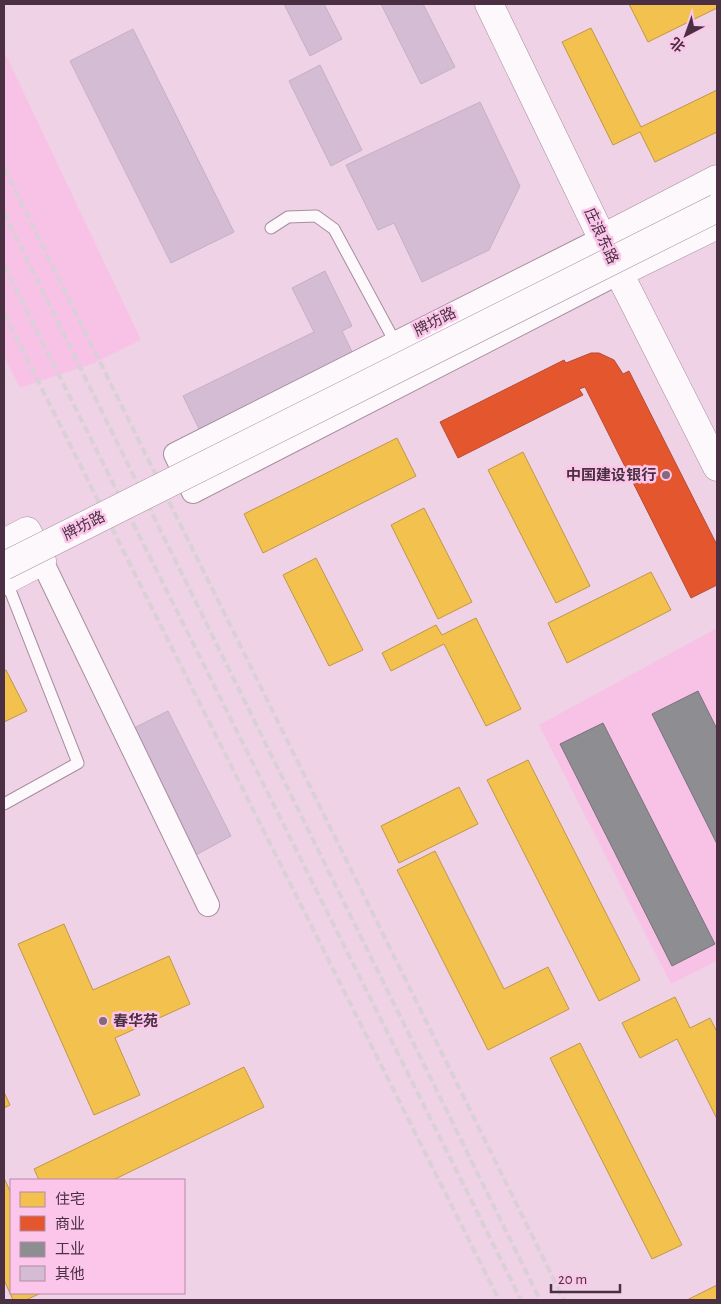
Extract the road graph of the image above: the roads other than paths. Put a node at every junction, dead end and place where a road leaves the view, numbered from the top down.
1 (488, 4) edge
2 (717, 179) edge
3 (717, 208) edge
4 (717, 225) edge
5 (271, 228) dead end
6 (611, 257) junction
7 (395, 342) junction
8 (717, 467) edge
9 (179, 478) junction
10 (4, 543) edge
11 (39, 555) junction
12 (5, 575) edge
13 (4, 804) edge
14 (208, 905) dead end

1 - 6 street, 庄浪东路
2 - 6 street, 牌坊路
3 - 9 street, 牌坊路, bridge
4 - 6 street, 牌坊路
5 - 7 lane
6 - 7 street, 牌坊路
6 - 8 street, 庄浪东路
6 - 9 street, 牌坊路
7 - 9 street, 牌坊路
9 - 12 street, 牌坊路, bridge
10 - 11 street
11 - 12 street
11 - 14 street
12 - 13 lane

